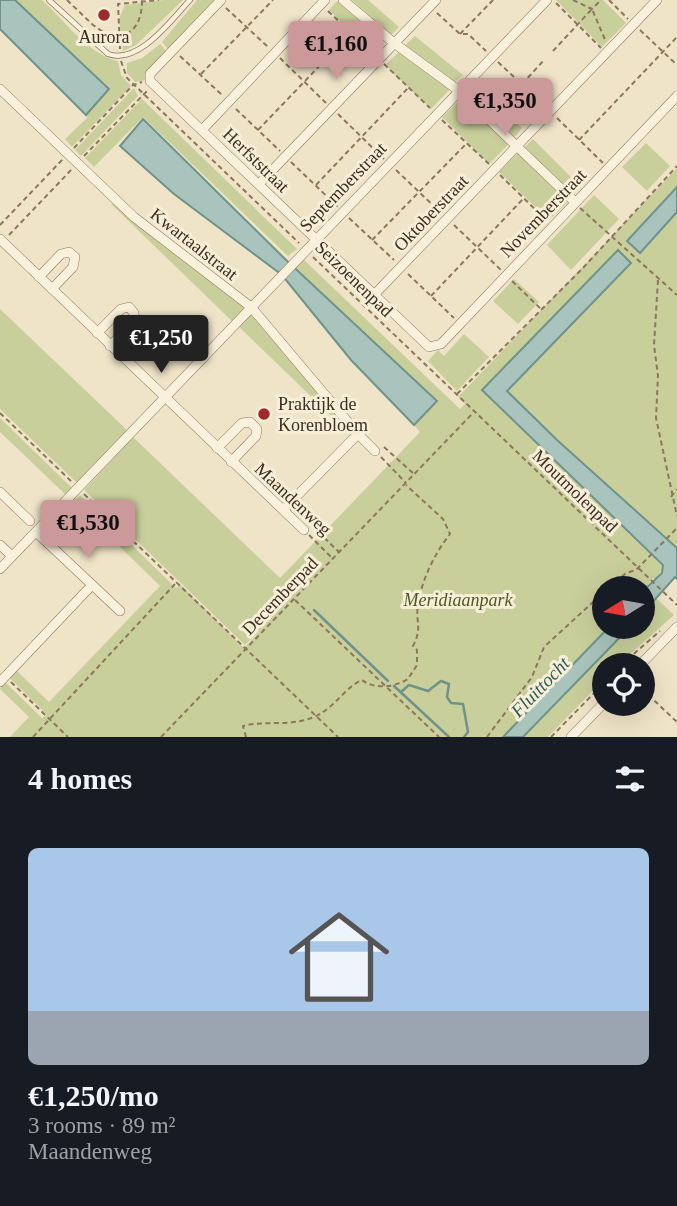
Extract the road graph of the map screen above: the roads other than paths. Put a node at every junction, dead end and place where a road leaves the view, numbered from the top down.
1 (49, 0) edge
2 (190, 0) edge
3 (325, 0) edge
4 (343, 0) edge
5 (547, 0) edge
6 (657, 0) edge
7 (220, 1) edge
8 (433, 3) edge
9 (394, 43) junction
10 (0, 89) edge
11 (458, 90) junction
12 (677, 96) edge
13 (202, 130) junction
14 (519, 145) junction
15 (259, 184) junction
16 (575, 202) junction
17 (0, 239) edge
18 (314, 240) junction
19 (39, 277) junction
20 (52, 289) junction
21 (373, 296) junction
22 (251, 307) junction
23 (97, 333) junction
24 (110, 346) junction
25 (431, 348) joint
26 (164, 398) junction
27 (358, 433) junction
28 (217, 448) junction
29 (375, 451) road end
30 (231, 462) junction
31 (2, 497) edge
32 (284, 509) junction
33 (30, 521) dead end
34 (304, 530) road end
35 (36, 532) junction
36 (0, 545) edge
37 (12, 556) junction
38 (0, 569) edge
39 (92, 585) junction
40 (120, 611) dead end
41 (677, 627) edge
42 (652, 653) edge
43 (3, 679) edge
44 (592, 715) edge
45 (571, 737) edge

1 - 2 lane
3 - 13 street
4 - 9 street
5 - 11 street, Septemberstraat
6 - 14 street, Oktoberstraat
7 - 13 street, Herfststraat
8 - 9 street
9 - 11 street
9 - 15 street
10 - 22 street, Kwartaalstraat
11 - 14 street
11 - 18 street, Septemberstraat
12 - 16 street, Novemberstraat
13 - 15 street, Herfststraat
14 - 16 street
14 - 21 street, Oktoberstraat
15 - 18 street, Herfststraat
16 - 25 street, Novemberstraat
17 - 19 street, Maandenweg
18 - 21 street, Herfststraat
18 - 22 street, Septemberstraat
19 - 20 street, Maandenweg
19 - 20 street
20 - 23 street, Maandenweg
21 - 25 street, Herfststraat
22 - 26 street, Septemberstraat
22 - 27 street, Kwartaalstraat
23 - 24 street, Maandenweg
23 - 24 street
24 - 26 street, Maandenweg
26 - 28 street, Maandenweg
26 - 35 street, Septemberstraat
27 - 29 street, Kwartaalstraat
27 - 32 street
28 - 30 street, Maandenweg
28 - 30 street, Maandenweg
30 - 32 street, Maandenweg
31 - 33 street
32 - 34 street, Maandenweg
35 - 37 street, Septemberstraat
35 - 39 street
36 - 37 street
37 - 38 street, Septemberstraat
39 - 40 street
39 - 43 street
41 - 42 street
44 - 45 street

